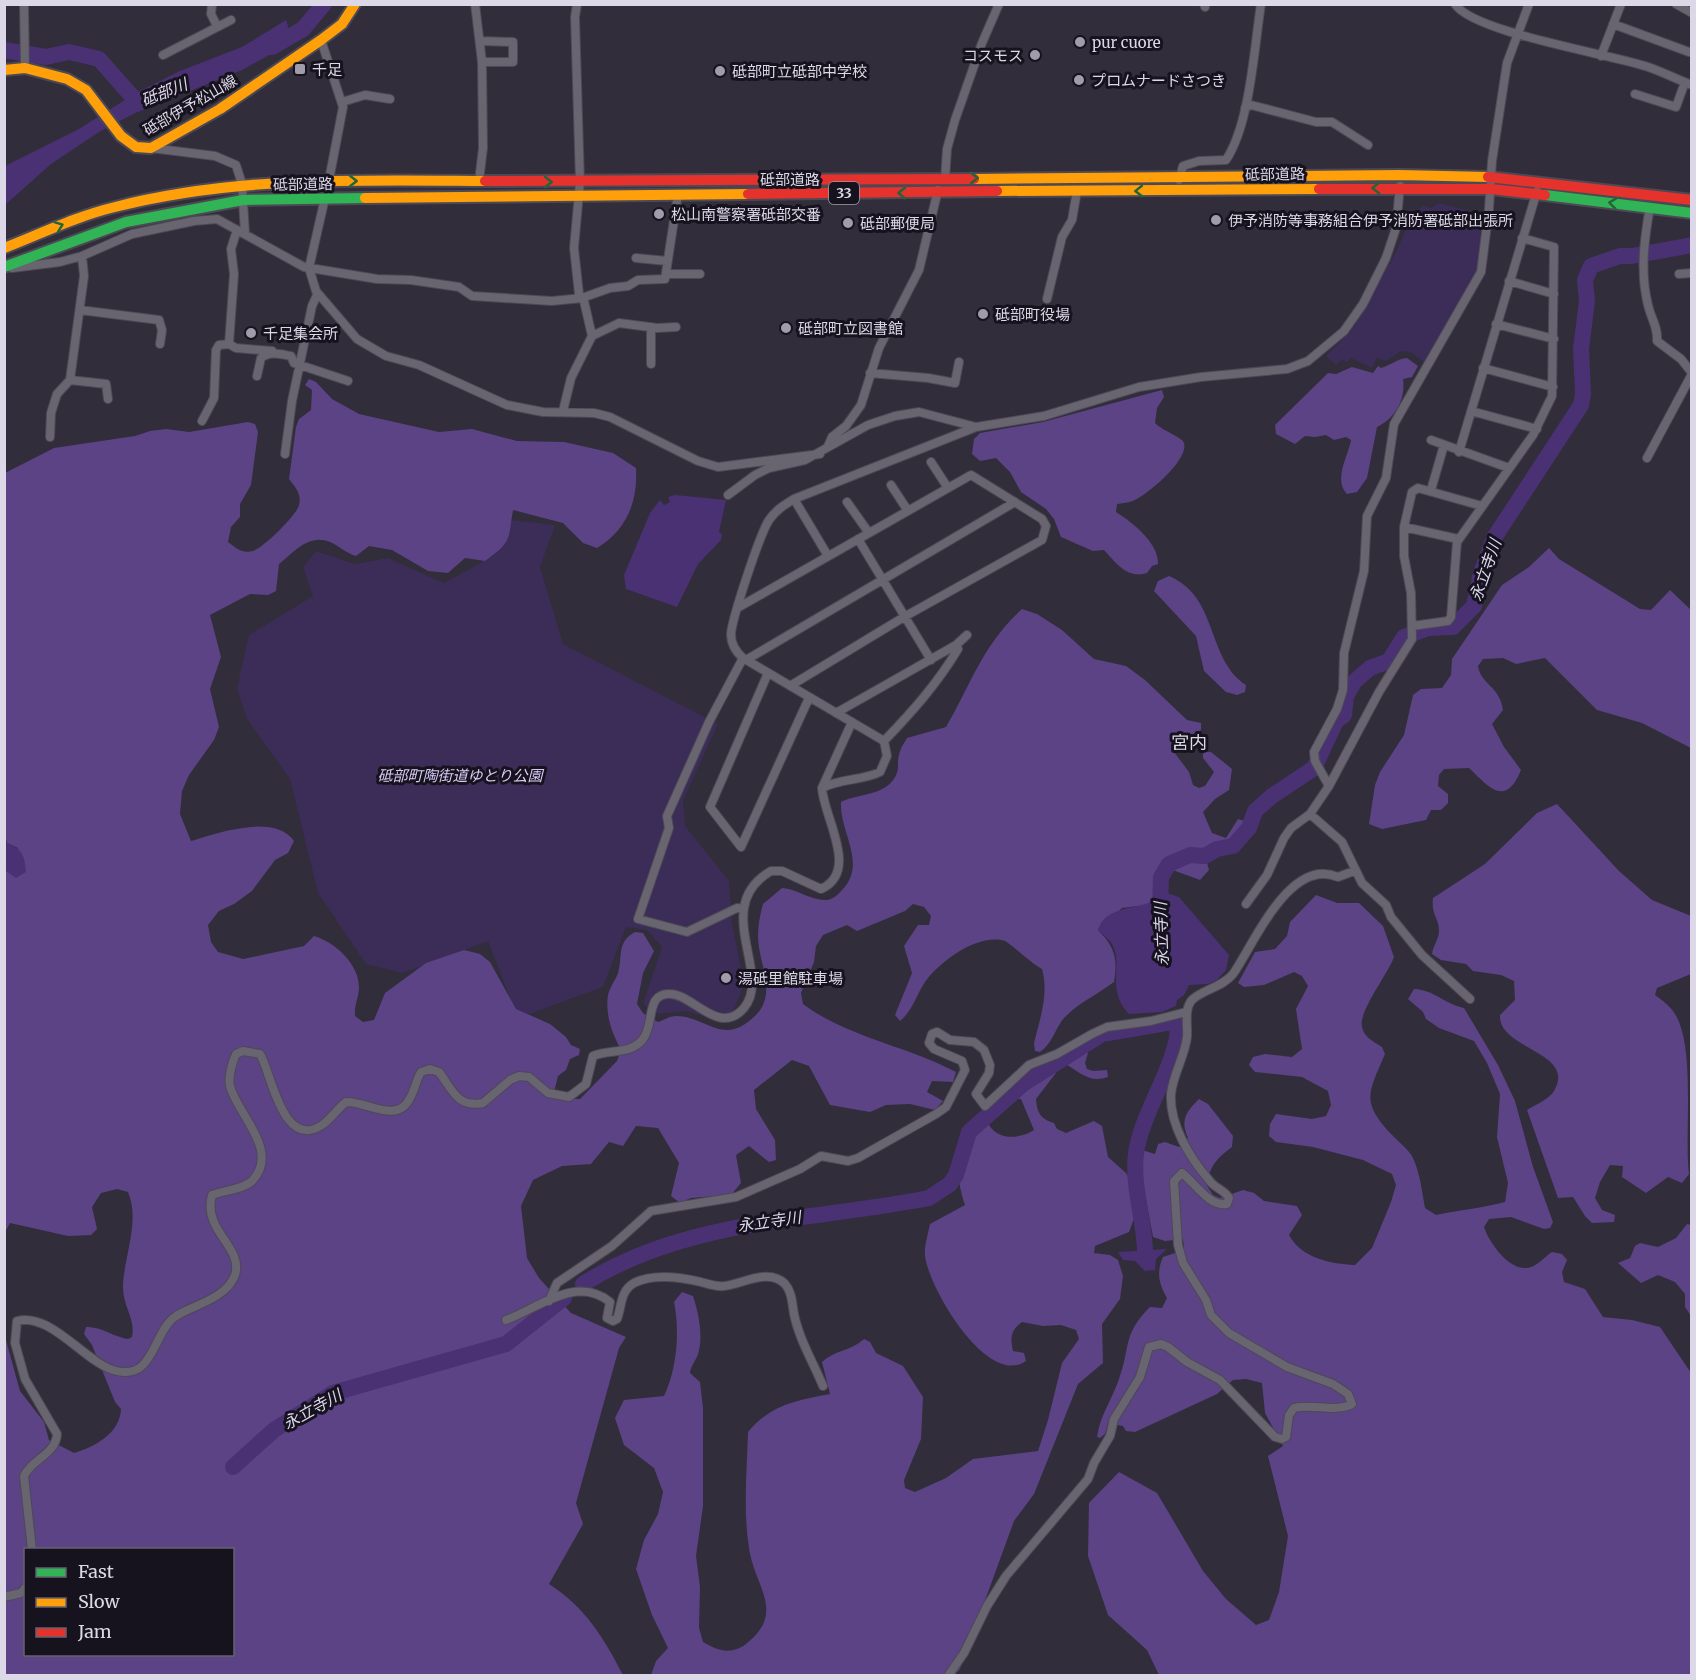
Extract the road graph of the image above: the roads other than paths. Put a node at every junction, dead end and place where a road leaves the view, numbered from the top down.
1 (24, 4) edge
2 (212, 4) edge
3 (355, 4) edge
4 (475, 4) edge
5 (577, 4) edge
6 (999, 4) edge
7 (1261, 4) edge
8 (1455, 4) edge
9 (1529, 4) edge
10 (1621, 4) edge
11 (1676, 4) edge
12 (1692, 13) edge
13 (231, 20) dead end
14 (1613, 24) junction
15 (217, 26) junction
16 (1517, 34) junction
17 (321, 40) junction
18 (481, 41) junction
19 (1689, 52) dead end
20 (163, 55) dead end
21 (1601, 56) junction
22 (482, 62) junction
23 (25, 66) junction
24 (4, 70) edge
25 (1688, 84) edge
26 (1635, 94) dead end
27 (390, 99) dead end
28 (342, 102) junction
29 (1245, 108) junction
30 (1368, 146) dead end
31 (151, 148) junction
32 (1179, 176) junction
33 (1400, 176) junction
34 (1491, 177) junction
35 (946, 178) junction
36 (328, 180) junction
37 (480, 181) junction
38 (1539, 181) junction
39 (580, 182) junction
40 (242, 184) junction
41 (1400, 188) junction
42 (1491, 189) junction
43 (1178, 190) junction
44 (1077, 191) junction
45 (935, 193) junction
46 (678, 194) junction
47 (1536, 194) junction
48 (579, 195) junction
49 (324, 198) junction
50 (243, 200) junction
51 (1692, 200) edge
52 (1650, 207) junction
53 (1692, 213) edge
54 (237, 230) junction
55 (245, 234) junction
56 (1522, 238) junction
57 (4, 248) edge
58 (82, 256) junction
59 (636, 258) dead end
60 (667, 261) junction
61 (4, 268) edge
62 (309, 268) junction
63 (1692, 273) edge
64 (666, 274) junction
65 (700, 274) dead end
66 (1679, 274) dead end
67 (1509, 281) junction
68 (1554, 294) junction
69 (317, 295) junction
70 (582, 298) junction
71 (1047, 299) dead end
72 (80, 310) junction
73 (1496, 324) junction
74 (651, 327) junction
75 (676, 327) dead end
76 (592, 336) junction
77 (1554, 339) junction
78 (160, 344) dead end
79 (229, 344) junction
80 (304, 352) junction
81 (959, 362) dead end
82 (651, 364) dead end
83 (300, 365) junction
84 (1484, 368) junction
85 (870, 373) junction
86 (1692, 374) edge
87 (257, 376) dead end
88 (70, 380) junction
89 (348, 381) dead end
90 (1553, 387) junction
91 (108, 399) dead end
92 (563, 411) junction
93 (1471, 411) junction
94 (202, 421) dead end
95 (975, 427) junction
96 (1537, 429) junction
97 (50, 437) dead end
98 (1431, 440) dead end
99 (1444, 445) junction
100 (828, 446) junction
101 (1459, 452) junction
102 (285, 454) dead end
103 (819, 454) junction
104 (1647, 458) dead end
105 (931, 462) dead end
106 (1509, 468) junction
107 (891, 485) dead end
108 (948, 488) junction
109 (1431, 490) junction
110 (728, 495) dead end
111 (794, 499) junction
112 (847, 501) dead end
113 (1015, 502) junction
114 (1482, 506) junction
115 (908, 511) junction
116 (1404, 527) junction
117 (869, 533) junction
118 (858, 539) junction
119 (1458, 540) junction
120 (828, 556) junction
121 (882, 580) junction
122 (739, 608) junction
123 (904, 617) junction
124 (1412, 628) junction
125 (967, 635) dead end
126 (956, 645) junction
127 (744, 659) junction
128 (931, 660) junction
129 (768, 674) junction
130 (790, 686) junction
131 (809, 698) junction
132 (836, 713) junction
133 (852, 722) junction
134 (884, 741) junction
135 (1329, 786) junction
136 (822, 788) junction
137 (1310, 814) junction
138 (1354, 871) junction
139 (1246, 904) dead end
140 (744, 909) junction
141 (1470, 999) dead end
142 (1186, 1012) junction
143 (549, 1301) junction
144 (506, 1320) dead end
145 (823, 1386) dead end
146 (32, 1548) edge
147 (24, 1589) edge
148 (4, 1597) edge
149 (948, 1676) edge

1 - 23 street
2 - 15 street
3 - 17 main road, 砥部伊予松山線
4 - 18 street
5 - 39 street
6 - 35 street
7 - 29 street
8 - 16 street
9 - 16 street
10 - 14 street
11 - 12 street
13 - 15 street
14 - 19 street
14 - 21 street
15 - 20 street
16 - 21 street
16 - 34 street
17 - 28 street
17 - 31 main road, 砥部伊予松山線
18 - 22 street
18 - 22 street
21 - 25 street
22 - 37 street
23 - 24 main road, 砥部伊予松山線
23 - 31 main road, 砥部伊予松山線
25 - 26 street
27 - 28 street
28 - 36 street
29 - 30 street
29 - 32 street
31 - 40 street
32 - 33 main road, 砥部道路 / 33
35 -> 32 main road, 砥部道路 / 33
32 - 43 street
33 - 34 main road, 砥部道路 / 33
33 - 41 street
34 - 38 main road, 砥部道路 / 33
34 - 42 street
35 - 39 main road, 砥部道路 / 33
35 - 45 street
36 -> 37 main road, 砥部道路 / 33
36 - 40 main road, 砥部道路 / 33
37 -> 39 main road, 砥部道路 / 33
38 - 47 street
38 - 51 main road, 砥部道路 / 33
39 - 48 street
40 - 50 street
57 -> 40 main road, 砥部道路 / 33
41 - 42 main road, 砥部道路 / 33
41 -> 43 main road, 砥部道路 / 33
41 - 95 street
42 - 47 main road, 砥部道路 / 33
42 - 135 street
43 -> 44 main road, 砥部道路 / 33
44 - 45 main road, 砥部道路 / 33
44 - 71 street
45 -> 46 main road, 砥部道路 / 33
45 - 85 street
46 - 48 main road, 砥部道路 / 33
46 - 60 street
52 -> 47 main road, 砥部道路 / 33
47 - 56 street
48 - 49 main road, 砥部道路 / 33
48 - 70 street
49 - 50 main road, 砥部道路 / 33
49 - 62 street
50 - 55 street
50 - 61 main road, 砥部道路 / 33
52 - 53 main road, 砥部道路 / 33
52 - 86 street
54 - 55 street
54 - 58 street
54 - 79 street
55 - 62 street
56 - 67 street
56 - 68 street
58 - 61 street
58 - 72 street
59 - 60 street
60 - 64 street
62 - 69 street
62 - 70 street
63 - 66 street
64 - 65 street
64 - 70 street
67 - 68 street
67 - 73 street
68 - 77 street
69 - 80 street
69 - 92 street
70 - 76 street
72 - 78 street
72 - 88 street
73 - 77 street
73 - 84 street
74 - 75 street
74 - 76 street
74 - 82 street
76 - 92 street
77 - 90 street
79 - 80 street
79 - 94 street
80 - 83 street
81 - 85 street
83 - 87 street
83 - 89 street
83 - 102 street
84 - 90 street
84 - 93 street
85 - 100 street
86 - 104 street
88 - 91 street
88 - 97 street
90 - 96 street
92 - 103 street
93 - 96 street
93 - 101 street
95 - 100 street
95 - 111 street
96 - 106 street
98 - 99 street
99 - 101 street
99 - 109 street
100 - 103 street
101 - 106 street
103 - 110 street
105 - 108 street
106 - 114 street
107 - 115 street
108 - 113 street
108 - 115 street
109 - 114 street
109 - 116 street
111 - 120 street
111 - 122 street
112 - 117 street
113 - 121 street
113 - 123 street
114 - 119 street
115 - 117 street
116 - 119 street
116 - 124 street
117 - 118 street
118 - 120 street
118 - 121 street
119 - 124 street
120 - 122 street
121 - 123 street
121 - 127 street
122 - 127 street
123 - 128 street
123 - 130 street
124 - 135 street
125 - 126 street
126 - 128 street
126 - 134 street
127 - 129 street
127 - 140 street
128 - 132 street
129 - 130 street
129 - 131 street
130 - 131 street
131 - 132 street
132 - 133 street
133 - 134 street
133 - 136 street
134 - 136 street
135 - 137 street
136 - 140 street
137 - 138 street
137 - 139 street
138 - 141 street
138 - 142 street
140 - 146 street
142 - 143 street
142 - 149 street
143 - 144 street
143 - 145 street
147 - 148 street

